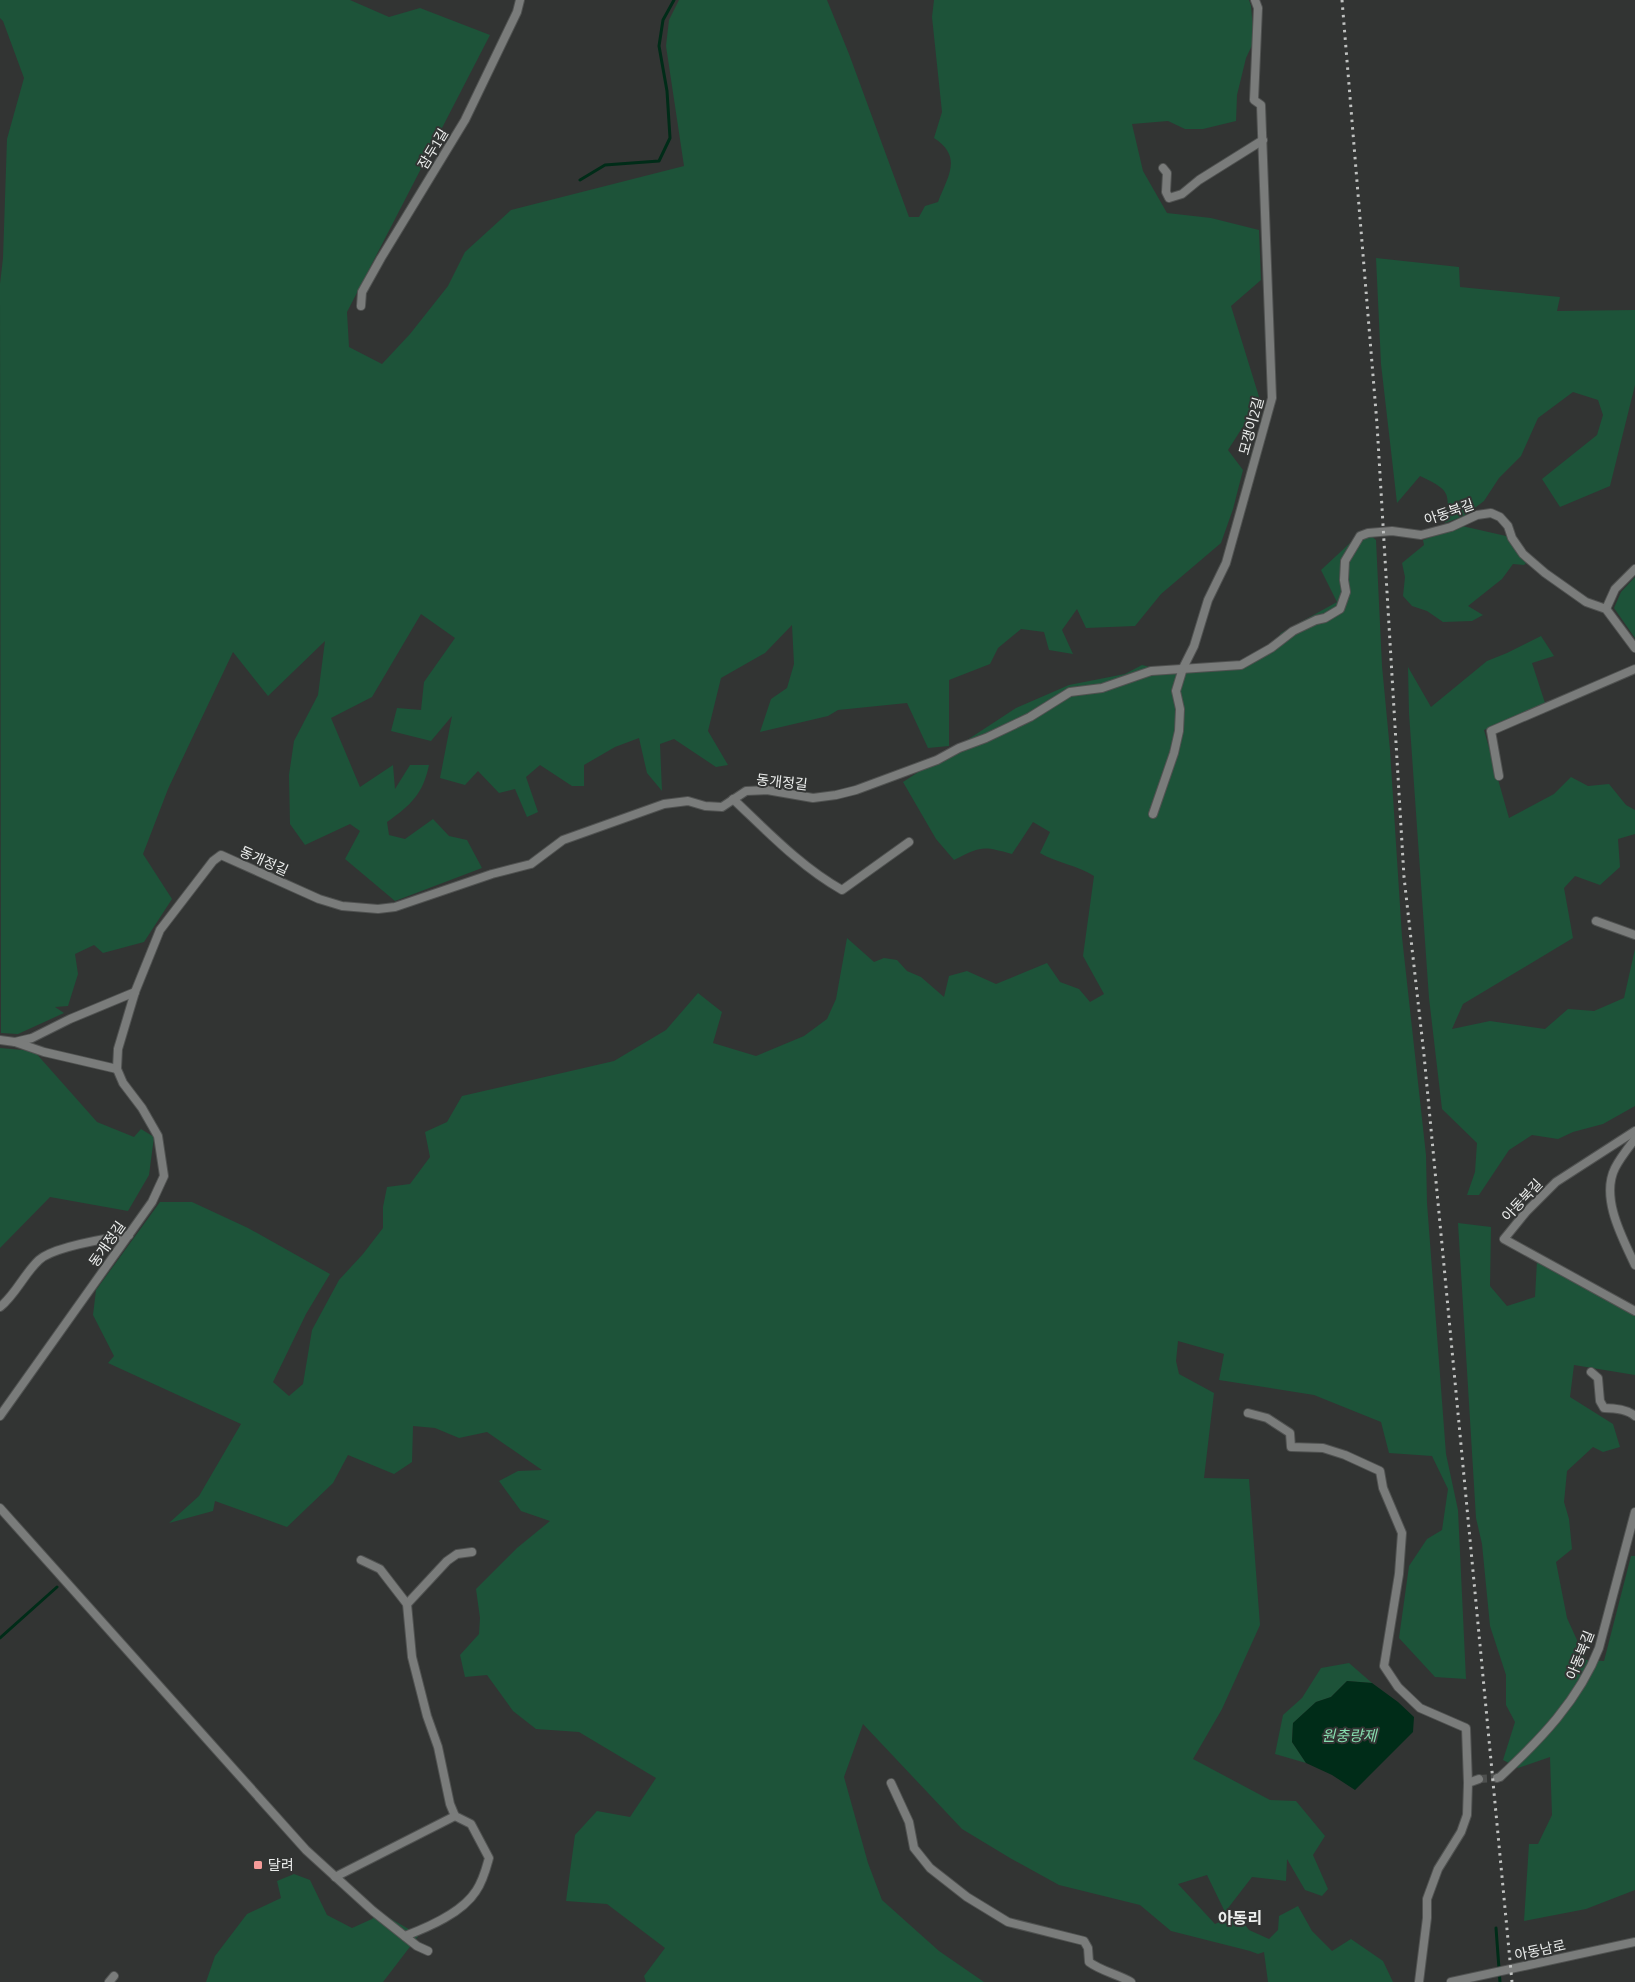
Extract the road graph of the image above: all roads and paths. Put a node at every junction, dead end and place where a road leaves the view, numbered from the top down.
1 (520, 0) edge
2 (1256, 0) edge
3 (1263, 140) junction
4 (1163, 168) dead end
5 (360, 306) dead end
6 (1635, 569) edge
7 (1606, 609) junction
8 (1635, 648) edge
9 (1183, 668) junction
10 (1635, 669) edge
11 (1499, 776) dead end
12 (860, 788) joint
13 (733, 800) junction
14 (1153, 814) dead end
15 (909, 842) dead end
16 (1596, 921) dead end
17 (1635, 935) edge
18 (135, 992) junction
19 (0, 1040) edge
20 (15, 1042) junction
21 (117, 1069) junction
22 (1635, 1131) edge
23 (1635, 1139) edge
24 (128, 1235) junction
25 (1635, 1266) edge
26 (0, 1308) edge
27 (1635, 1311) edge
28 (1592, 1372) dead end
29 (1248, 1413) dead end
30 (0, 1416) edge
31 (1635, 1416) edge
32 (0, 1508) edge
33 (1635, 1512) edge
34 (472, 1552) dead end
35 (361, 1560) dead end
36 (407, 1604) junction
37 (1497, 1778) tunnel mouth
38 (1479, 1779) tunnel mouth
39 (891, 1783) dead end
40 (1468, 1783) junction
41 (455, 1816) junction
42 (335, 1877) junction
43 (405, 1936) junction
44 (1635, 1942) edge
45 (428, 1951) dead end
46 (1131, 1982) edge
47 (1419, 1982) edge
48 (1451, 1982) edge

1 - 5 street, 잠두1길
2 - 3 street, 모갱이2길
3 - 4 street
3 - 9 street, 모갱이2길
6 - 7 street
7 - 8 street
7 - 9 street, 아동북길
9 - 12 street, 아동북길
9 - 14 street, 모갱이2길
10 - 11 street
12 - 13 street, 동개정길
13 - 15 street
13 - 18 street, 동개정길
16 - 17 street
18 - 20 street
18 - 21 street, 동개정길
19 - 20 street
20 - 21 street
21 - 24 street, 동개정길
22 - 27 street, 아동북길
23 - 25 street
24 - 26 street
24 - 30 street, 동개정길
28 - 31 street
29 - 40 street
32 - 42 street
33 - 37 street, 아동북길
34 - 36 street
35 - 36 street
36 - 41 street
38 - 40 street
39 - 46 street
40 - 47 street
41 - 42 street
41 - 43 street
42 - 43 street
43 - 45 street
44 - 48 street, 아동남로

